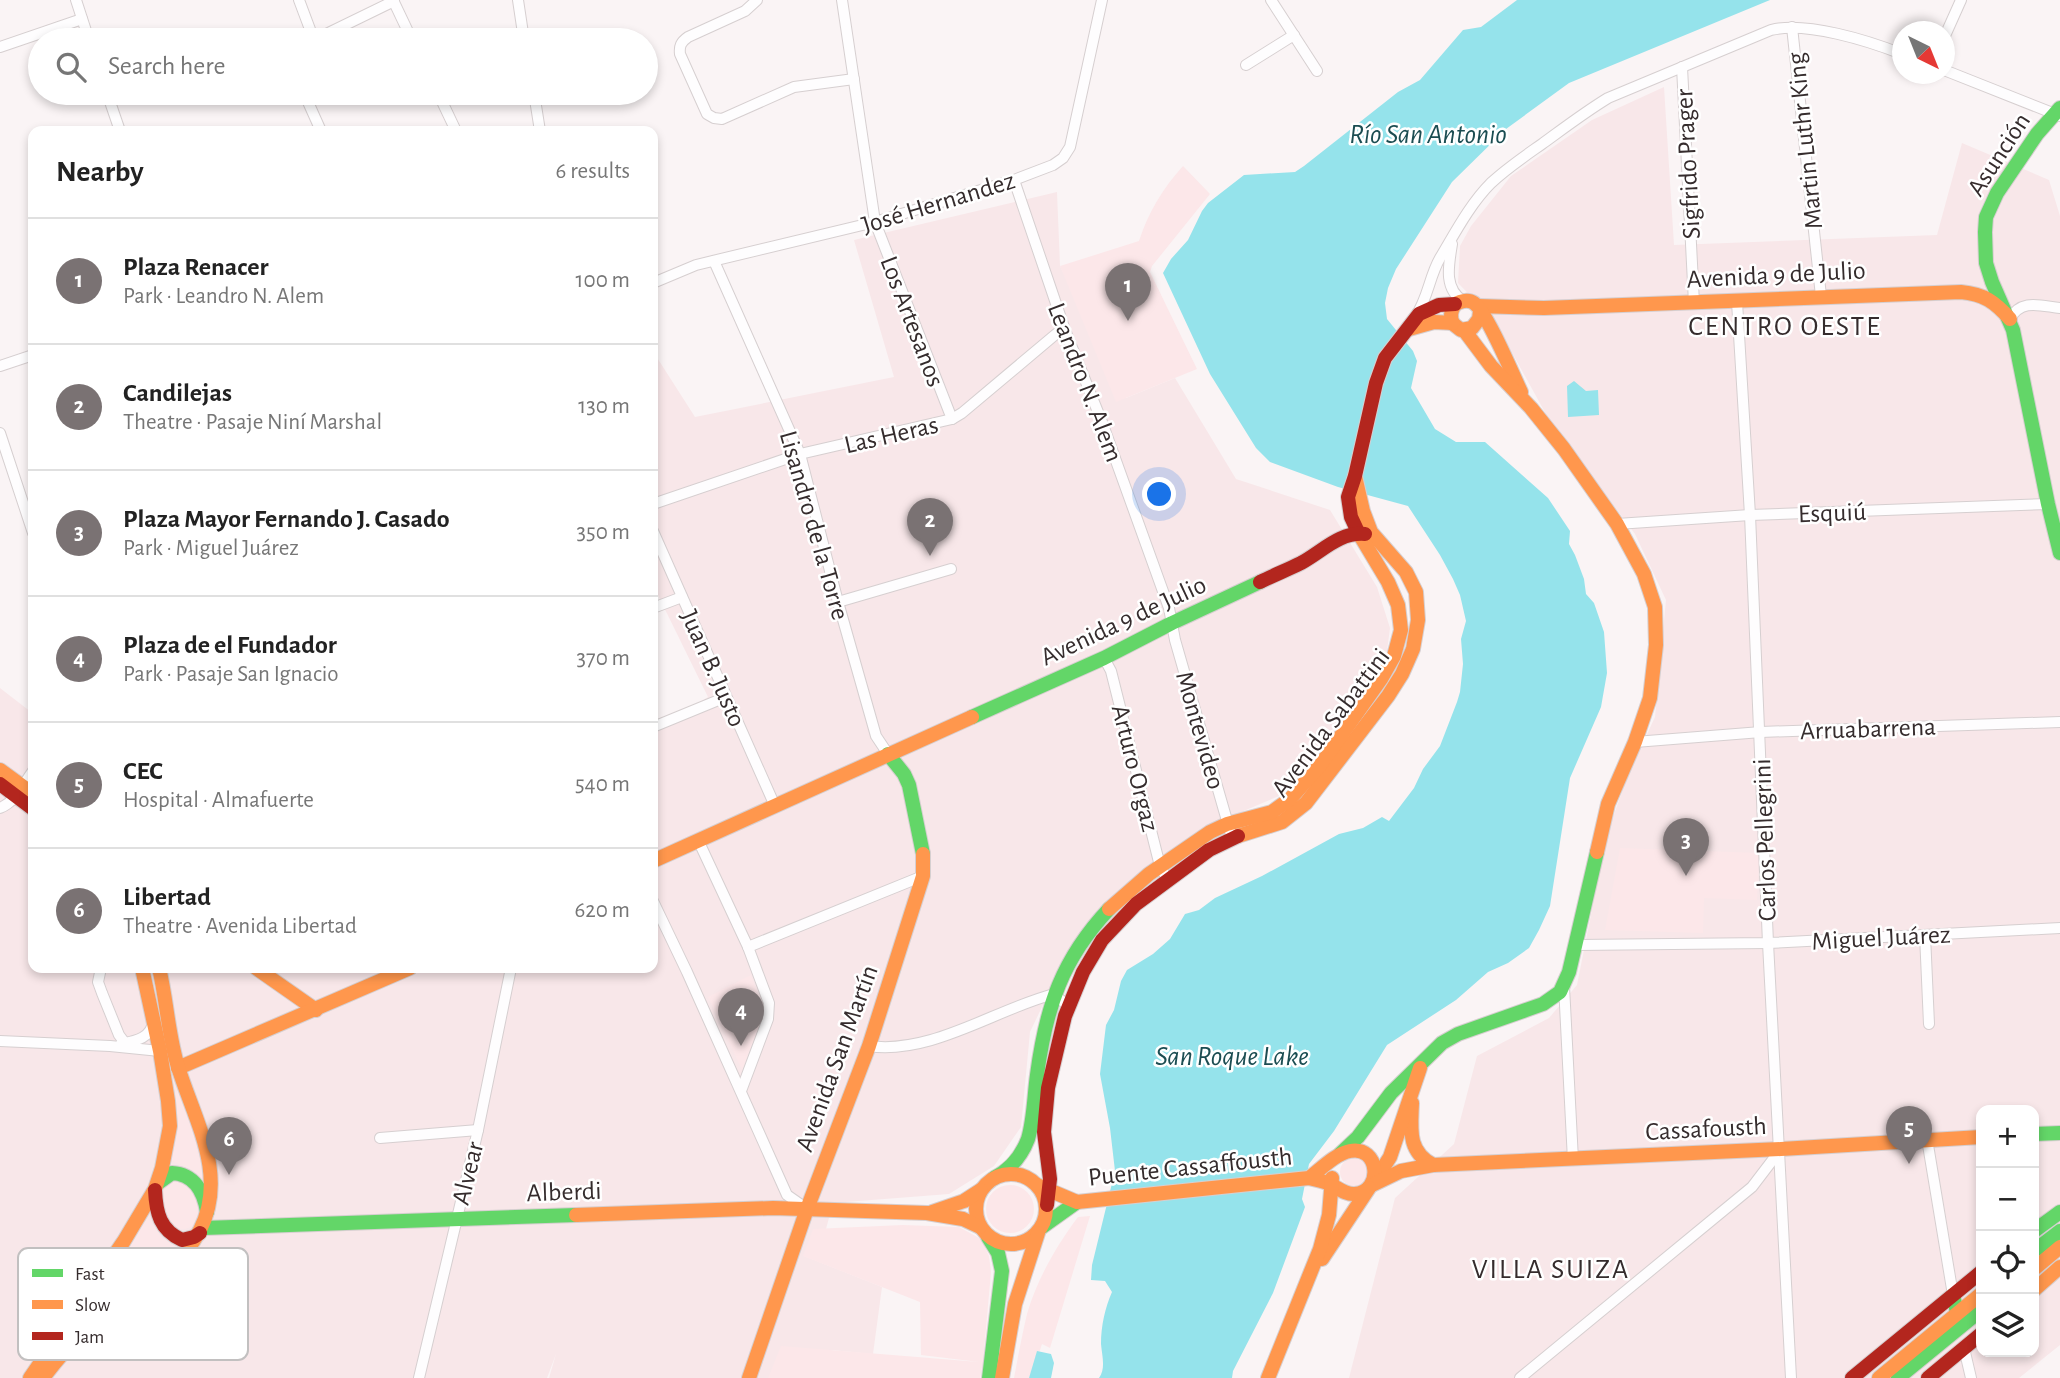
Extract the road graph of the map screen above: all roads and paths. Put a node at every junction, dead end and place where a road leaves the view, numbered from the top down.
1 (76, 0) edge
2 (299, 0) edge
3 (517, 0) edge
4 (757, 0) edge
5 (842, 0) edge
6 (1102, 0) edge
7 (1272, 0) edge
8 (1961, 0) edge
9 (393, 1) edge
10 (82, 19) junction
11 (1952, 21) edge
12 (1792, 27) junction
13 (56, 28) edge
14 (85, 28) edge
15 (310, 28) edge
16 (338, 28) edge
17 (406, 28) edge
18 (522, 28) edge
19 (1294, 35) junction
20 (28, 37) edge
21 (0, 47) edge
22 (1892, 50) edge
23 (1246, 65) dead end
24 (1682, 67) junction
25 (1317, 71) dead end
26 (1955, 74) edge
27 (854, 79) junction
28 (111, 105) edge
29 (309, 105) edge
30 (444, 105) edge
31 (536, 105) edge
32 (2058, 113) edge
33 (118, 126) edge
34 (319, 126) edge
35 (454, 126) edge
36 (539, 126) edge
37 (1014, 180) junction
38 (875, 222) junction
39 (1452, 238) junction
40 (714, 261) junction
41 (1986, 263) junction
42 (1430, 278) junction
43 (658, 281) edge
44 (1961, 292) junction
45 (1821, 296) junction
46 (1737, 302) junction
47 (1694, 303) junction
48 (1439, 305) junction
49 (1479, 309) junction
50 (2060, 309) edge
51 (1457, 315) junction
52 (2010, 319) junction
53 (1411, 324) junction
54 (1065, 330) junction
55 (28, 357) edge
56 (0, 366) edge
57 (1531, 408) junction
58 (952, 419) junction
59 (0, 433) edge
60 (800, 454) junction
61 (1352, 481) junction
62 (658, 502) edge
63 (2048, 504) junction
64 (1750, 515) junction
65 (28, 518) edge
66 (1617, 524) junction
67 (1357, 533) junction
68 (1376, 540) junction
69 (658, 542) edge
70 (1333, 542) junction
71 (2060, 553) edge
72 (951, 569) dead end
73 (682, 597) junction
74 (838, 602) junction
75 (658, 606) edge
76 (1172, 623) junction
77 (1104, 658) junction
78 (726, 697) junction
79 (2060, 722) edge
80 (658, 725) edge
81 (1760, 732) junction
82 (1635, 741) junction
83 (888, 754) junction
84 (0, 769) edge
85 (0, 783) edge
86 (24, 792) edge
87 (775, 806) junction
88 (0, 808) edge
89 (1230, 831) junction
90 (698, 840) junction
91 (658, 858) edge
92 (1164, 872) junction
93 (923, 876) junction
94 (658, 912) edge
95 (2060, 928) edge
96 (1925, 935) junction
97 (1768, 943) junction
98 (1577, 944) junction
99 (748, 947) junction
100 (100, 973) edge
101 (143, 973) edge
102 (161, 973) edge
103 (263, 973) edge
104 (399, 973) edge
105 (510, 973) edge
106 (1564, 986) junction
107 (1054, 994) junction
108 (1068, 1006) junction
109 (316, 1010) junction
110 (153, 1018) junction
111 (115, 1023) junction
112 (1929, 1024) dead end
113 (141, 1038) junction
114 (0, 1041) edge
115 (129, 1046) junction
116 (869, 1046) junction
117 (160, 1051) junction
118 (1426, 1057) junction
119 (178, 1068) junction
120 (1412, 1088) junction
121 (741, 1091) junction
122 (169, 1101) junction
123 (478, 1130) junction
124 (2060, 1133) edge
125 (2039, 1134) edge
126 (1976, 1137) edge
127 (380, 1138) dead end
128 (1927, 1139) junction
129 (1781, 1149) junction
130 (1367, 1154) junction
131 (1390, 1157) junction
132 (1573, 1160) junction
133 (1433, 1165) junction
134 (1336, 1172) junction
135 (994, 1178) junction
136 (1309, 1178) junction
137 (1372, 1184) junction
138 (156, 1186) junction
139 (981, 1190) junction
140 (1044, 1194) junction
141 (1077, 1202) junction
142 (807, 1209) junction
143 (2060, 1212) edge
144 (928, 1213) junction
145 (456, 1220) junction
146 (203, 1227) junction
147 (2039, 1227) edge
148 (982, 1230) junction
149 (1039, 1230) junction
150 (2060, 1231) edge
151 (2039, 1247) edge
152 (119, 1248) edge
153 (189, 1248) edge
154 (2060, 1248) edge
155 (2039, 1265) edge
156 (2060, 1267) edge
157 (1311, 1274) junction
158 (1976, 1276) edge
159 (2039, 1286) edge
160 (1953, 1295) junction
161 (1976, 1300) edge
162 (1976, 1312) edge
163 (1959, 1320) junction
164 (1976, 1338) edge
165 (1964, 1348) junction
166 (42, 1360) edge
167 (56, 1360) edge
168 (30, 1378) edge
169 (43, 1378) edge
170 (419, 1378) edge
171 (749, 1378) edge
172 (989, 1378) edge
173 (1002, 1378) edge
174 (1268, 1378) edge
175 (1520, 1378) edge
176 (1791, 1378) edge
177 (1852, 1378) edge
178 (1879, 1378) edge
179 (1898, 1378) edge
180 (1928, 1378) edge
181 (1971, 1378) edge

1 - 10 street
2 - 15 street
3 - 18 street
4 - 27 street
5 - 27 street
6 - 37 street, José Hernandez
7 - 19 street
8 - 11 street
9 - 16 street
9 - 17 street
10 - 13 street
10 - 14 street
12 - 22 street
12 - 24 street
12 - 45 street, Martin Luthr King
19 - 23 street
19 - 25 street
20 - 21 street
24 - 39 street
24 - 47 street, Sigfrido Prager
26 - 32 street
27 - 38 street
28 - 33 street
29 - 34 street
30 - 35 street
31 - 36 street
32 - 41 main road, Asunción
37 - 38 street, José Hernandez
37 - 54 street, Leandro N. Alem
38 - 40 street, José Hernandez
38 - 58 street, Los Artesanos
39 - 42 street
39 - 51 street
40 - 43 street, José Hernandez
40 - 60 street, Lisandro de la Torre
41 - 44 main road
41 - 52 main road, Asunción
42 - 48 street
42 - 53 street
44 - 45 main road, Avenida 9 de Julio
44 - 52 main road, Avenida 9 de Julio
45 - 46 main road, Avenida 9 de Julio
46 - 47 main road, Avenida 9 de Julio
46 - 64 street, Carlos Pellegrini
47 - 49 main road, Avenida 9 de Julio
48 - 51 main road
48 - 53 main road
49 - 51 main road, Avenida 9 de Julio
49 - 51 main road
49 - 57 main road
50 - 52 street
51 - 53 main road
51 - 57 main road
52 - 63 main road, Asunción
53 - 61 main road
54 - 58 street, Las Heras
54 - 76 street, Leandro N. Alem
55 - 56 street
57 - 66 main road
58 - 60 street, Las Heras
59 - 65 street
60 - 62 street, Las Heras
60 - 74 street, Lisandro de la Torre
61 - 67 main road, Avenida Sabattini
61 - 68 main road, Avenida Sabattini
61 - 70 main road
63 - 64 street, Esquiú
63 - 71 main road, Asunción
64 - 66 street, Esquiú
64 - 81 street, Carlos Pellegrini
66 - 82 main road
67 - 68 main road
67 - 70 main road, Avenida 9 de Julio
67 - 89 main road, Avenida Sabattini
68 - 89 main road, Avenida Sabattini
69 - 73 street, Juan B. Justo
70 - 76 main road, Avenida 9 de Julio
72 - 74 street
73 - 75 street
73 - 78 street, Juan B. Justo
74 - 83 street, Lisandro de la Torre
76 - 77 main road, Avenida 9 de Julio
76 - 89 street, Montevideo
77 - 83 main road, Avenida 9 de Julio
77 - 92 street, Arturo Orgaz
78 - 80 street
78 - 87 street, Juan B. Justo
79 - 81 street, Arruabarrena
81 - 82 street, Arruabarrena
81 - 97 street, Carlos Pellegrini
82 - 98 main road
83 - 87 main road, Avenida 9 de Julio
83 - 93 main road, Avenida San Martín
84 - 86 main road
85 - 86 main road
86 - 88 street
87 - 90 main road, Avenida 9 de Julio
89 - 92 main road, Avenida Sabattini
90 - 91 main road, Avenida 9 de Julio
90 - 99 street
92 - 107 main road, Avenida Sabattini
92 - 108 main road, Avenida Sabattini
93 - 99 street
93 - 116 main road, Avenida San Martín
94 - 121 street
95 - 96 street, Miguel Juárez
96 - 97 street, Miguel Juárez
96 - 112 street
97 - 98 street, Miguel Juárez
97 - 129 street, Carlos Pellegrini
98 - 106 main road
99 - 121 street
100 - 111 street
101 - 110 main road
102 - 119 main road
103 - 109 main road
104 - 109 main road
105 - 123 street, Alvear
106 - 118 main road
106 - 132 street
107 - 108 street
107 - 116 street
107 - 135 main road, Avenida Sabattini
108 - 140 main road, Avenida Sabattini
109 - 119 main road
110 - 113 street
110 - 117 main road
111 - 113 street
111 - 115 street
113 - 115 street
114 - 115 street
115 - 117 street
116 - 142 main road, Avenida San Martín
117 - 119 main road
117 - 122 main road
118 - 120 main road
118 - 134 main road
119 - 122 main road
119 - 146 main road
120 - 131 main road
120 - 133 main road
121 - 142 street
122 - 138 main road
123 - 127 street
123 - 145 street, Alvear
124 - 125 main road
126 - 128 main road, Cassafousth
128 - 129 main road, Cassafousth
128 - 160 street
129 - 132 main road, Cassafousth
129 - 175 street
129 - 176 street, Carlos Pellegrini
130 - 131 main road, Cassafousth
130 - 134 main road
130 - 137 main road
131 - 133 main road, Cassafousth
131 - 137 main road
132 - 133 main road, Cassafousth
133 - 137 main road, Cassafousth
134 - 136 main road, Puente Cassaffousth
134 - 136 main road, Puente Cassaffousth
134 - 137 main road
134 - 157 main road
135 - 139 main road
135 - 140 main road
136 - 141 main road, Puente Cassaffousth
137 - 157 main road
138 - 146 main road
138 - 146 main road
138 - 152 main road
139 - 144 main road, Alberdi
139 - 148 main road
140 - 141 main road, Puente Cassaffousth
140 - 149 main road
141 - 149 main road, Puente Cassaffousth
142 - 144 main road, Alberdi
142 - 145 main road, Alberdi
142 - 171 main road, Avenida San Martín
143 - 147 main road
144 - 148 main road, Alberdi
145 - 146 main road, Alberdi
145 - 170 street, Alvear
146 - 153 main road
148 - 149 main road
148 - 172 main road
149 - 173 main road
150 - 151 main road
154 - 155 main road
156 - 159 main road
157 - 174 main road
158 - 160 main road
160 - 163 main road
160 - 177 main road
161 - 163 main road
162 - 163 main road
163 - 165 main road
163 - 178 main road
163 - 179 main road
164 - 165 main road
165 - 180 main road
165 - 181 street
166 - 168 main road
167 - 169 main road

